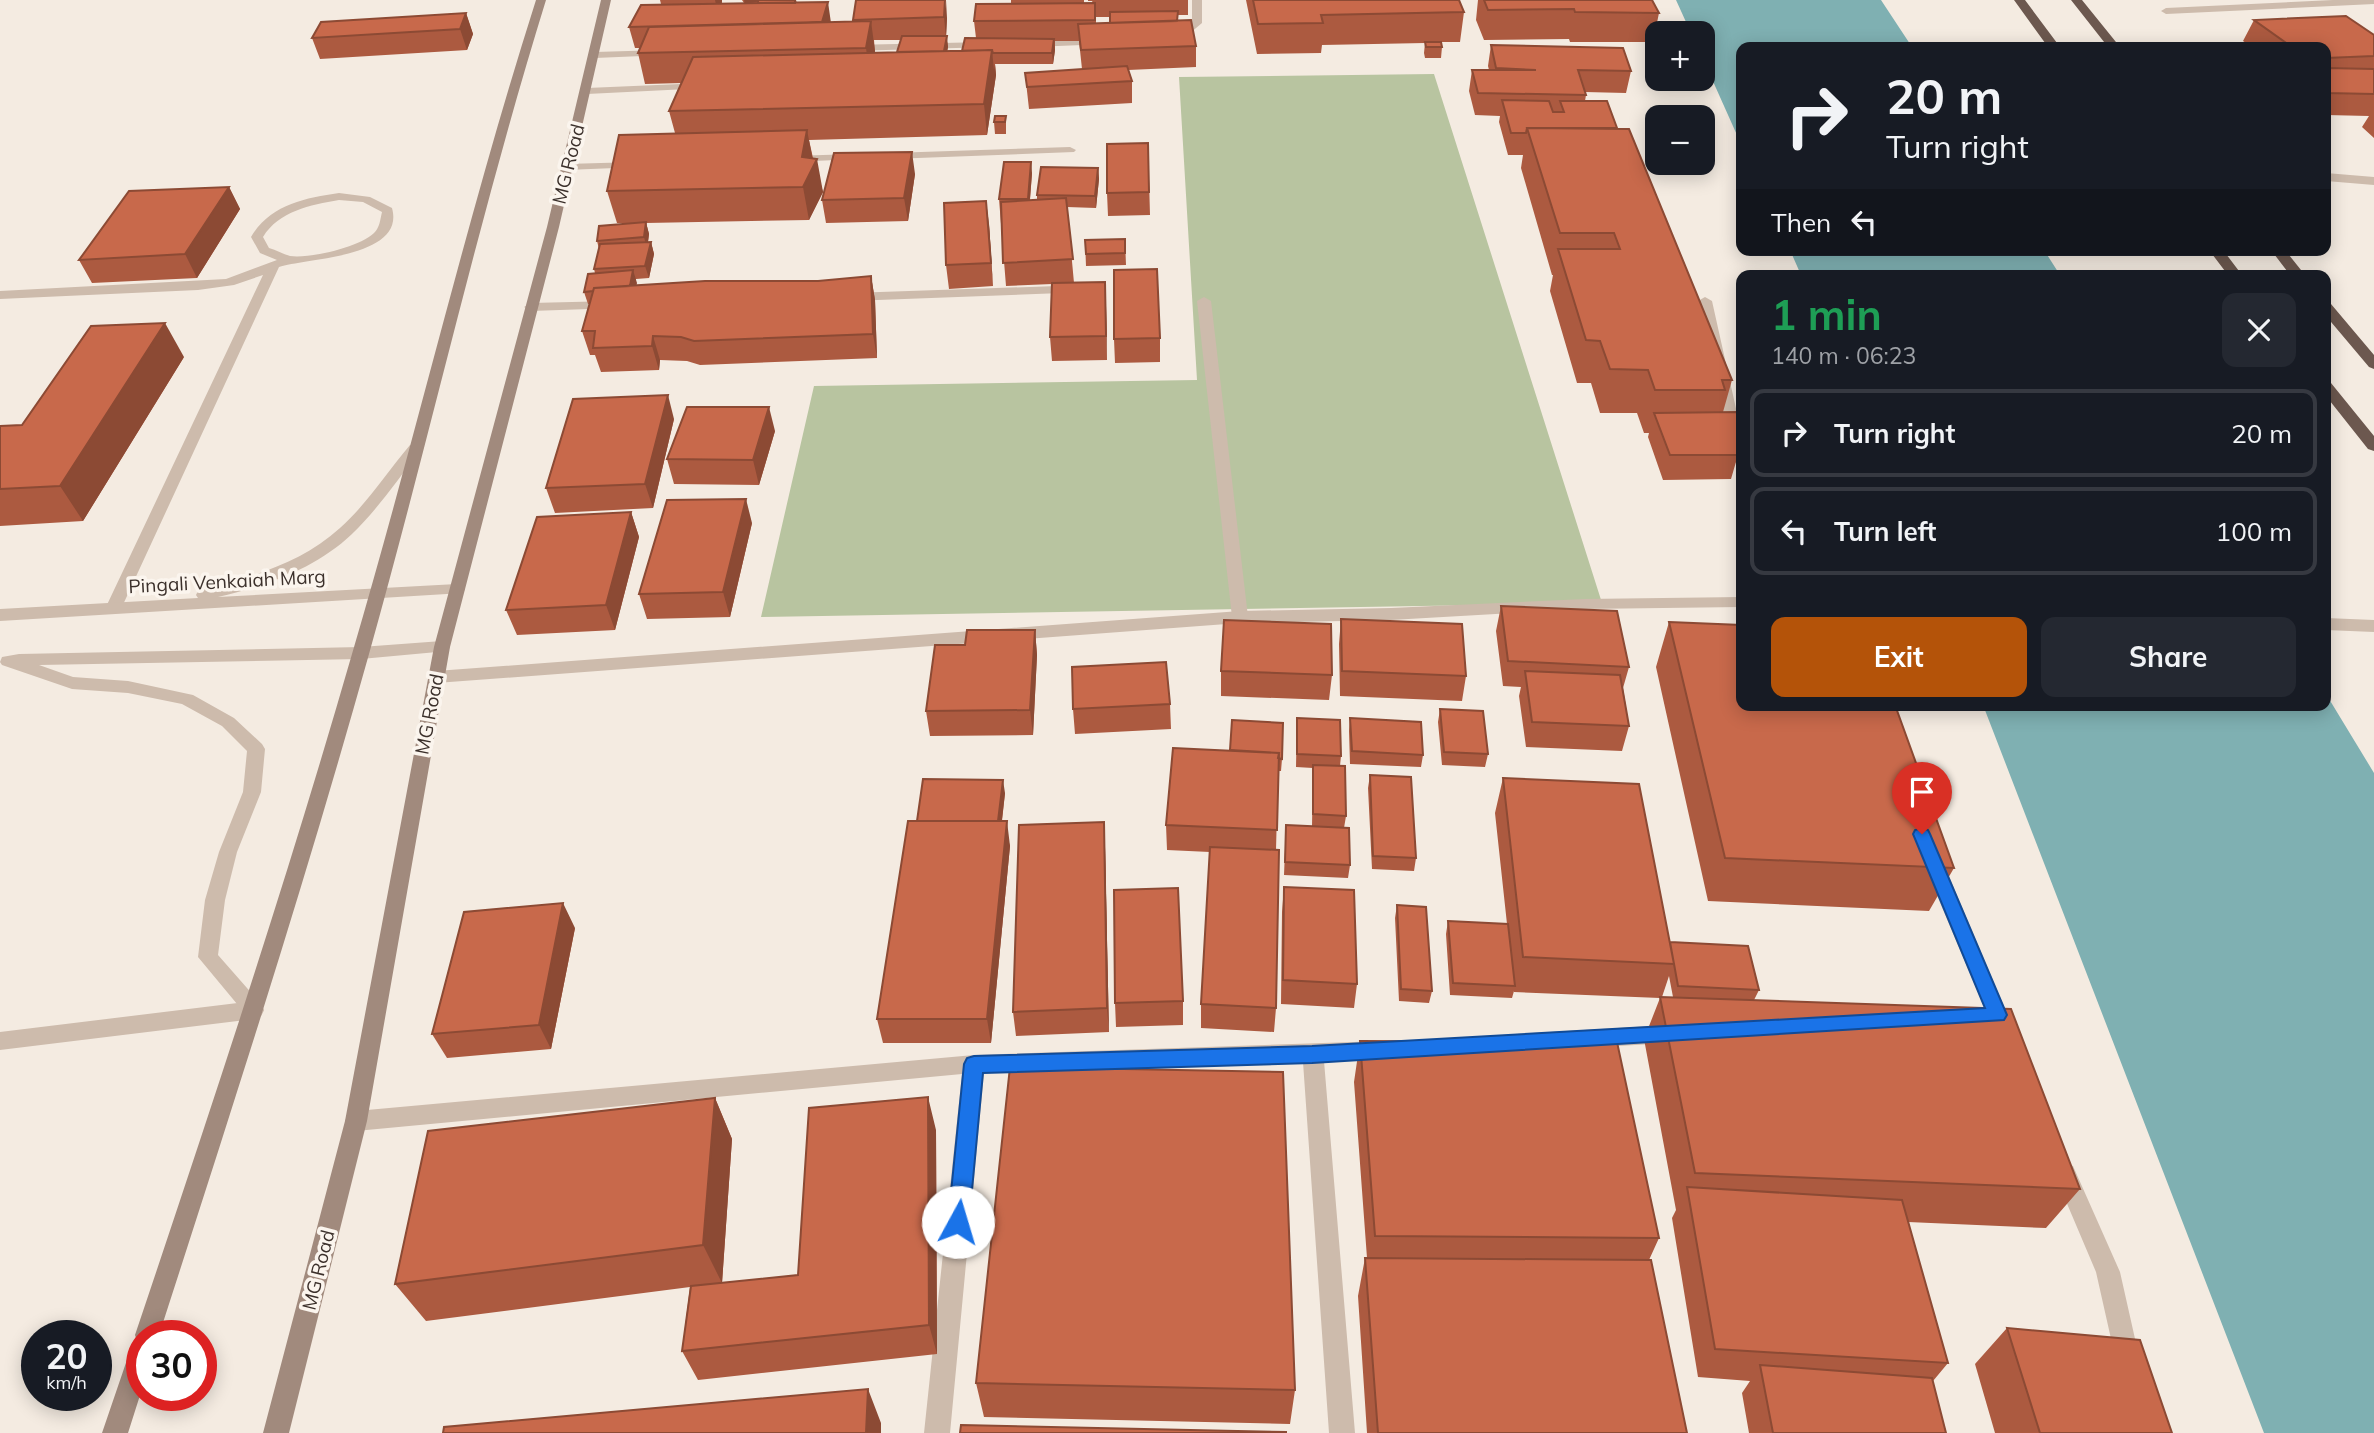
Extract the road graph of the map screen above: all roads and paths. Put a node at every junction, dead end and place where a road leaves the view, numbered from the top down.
1 (541, 0) edge
2 (606, 0) edge
3 (1197, 0) edge
4 (2019, 0) edge
5 (2076, 0) edge
6 (2374, 1) edge
7 (2166, 11) dead end
8 (1166, 38) edge
9 (1116, 41) edge
10 (2050, 42) edge
11 (2110, 42) edge
12 (1022, 44) edge
13 (995, 45) edge
14 (843, 48) edge
15 (677, 53) edge
16 (595, 55) junction
17 (710, 86) edge
18 (587, 91) junction
19 (1069, 150) dead end
20 (776, 160) edge
21 (650, 164) edge
22 (566, 167) junction
23 (2331, 177) edge
24 (2374, 181) edge
25 (2221, 256) edge
26 (2283, 256) edge
27 (290, 260) junction
28 (272, 267) junction
29 (2231, 270) edge
30 (2294, 270) edge
31 (1057, 290) edge
32 (0, 295) edge
33 (835, 298) edge
34 (1204, 301) dead end
35 (1704, 301) dead end
36 (628, 304) edge
37 (531, 307) junction
38 (2331, 313) edge
39 (2374, 364) edge
40 (2331, 392) edge
41 (1736, 440) edge
42 (2374, 446) edge
43 (415, 448) junction
44 (457, 589) junction
45 (376, 594) junction
46 (1736, 602) edge
47 (142, 607) junction
48 (113, 609) junction
49 (0, 615) edge
50 (1240, 617) junction
51 (2331, 624) edge
52 (2374, 626) edge
53 (442, 647) junction
54 (361, 653) junction
55 (4, 661) edge
56 (436, 677) junction
57 (1927, 847) edge
58 (254, 1010) junction
59 (1997, 1015) junction
60 (1970, 1016) edge
61 (1696, 1032) edge
62 (0, 1041) edge
63 (1491, 1044) edge
64 (1408, 1049) edge
65 (2014, 1053) edge
66 (1312, 1054) junction
67 (974, 1064) junction
68 (356, 1121) junction
69 (2058, 1156) edge
70 (152, 1320) edge
71 (2132, 1379) edge
72 (126, 1400) edge
73 (115, 1433) edge
74 (276, 1433) edge
75 (937, 1433) edge
76 (1342, 1433) edge

1 - 43 main road
2 - 16 main road, MG Road
3 - 8 street
4 - 10 highway
5 - 11 highway
6 - 7 street
9 - 12 street
13 - 14 street
15 - 16 street
16 - 18 main road, MG Road
17 - 18 street
18 - 22 main road, MG Road
19 - 20 street
21 - 22 street
22 - 37 main road, MG Road
23 - 24 street
25 - 29 highway
26 - 30 highway
27 - 27 street
27 - 28 street
28 - 32 street
28 - 48 street
31 - 33 street
34 - 50 street
35 - 41 street
36 - 37 street
37 - 44 main road, MG Road
38 - 39 highway
40 - 42 highway
43 - 45 main road
43 - 47 street
44 - 45 street, Pingali Venkaiah Marg
44 - 53 main road, MG Road
45 - 47 street, Pingali Venkaiah Marg
45 - 54 main road
46 - 50 street
47 - 48 street, Pingali Venkaiah Marg
48 - 49 street, Pingali Venkaiah Marg
50 - 56 street
51 - 52 street
53 - 54 street
53 - 56 main road, MG Road
54 - 55 street
54 - 58 main road
55 - 58 street
56 - 68 main road, MG Road
57 - 59 street
58 - 62 street
58 - 70 main road
59 - 60 street
59 - 65 street
61 - 63 street
64 - 66 street
66 - 67 street
66 - 76 street
67 - 68 street
67 - 75 street
68 - 74 main road, MG Road
69 - 71 street
72 - 73 main road

